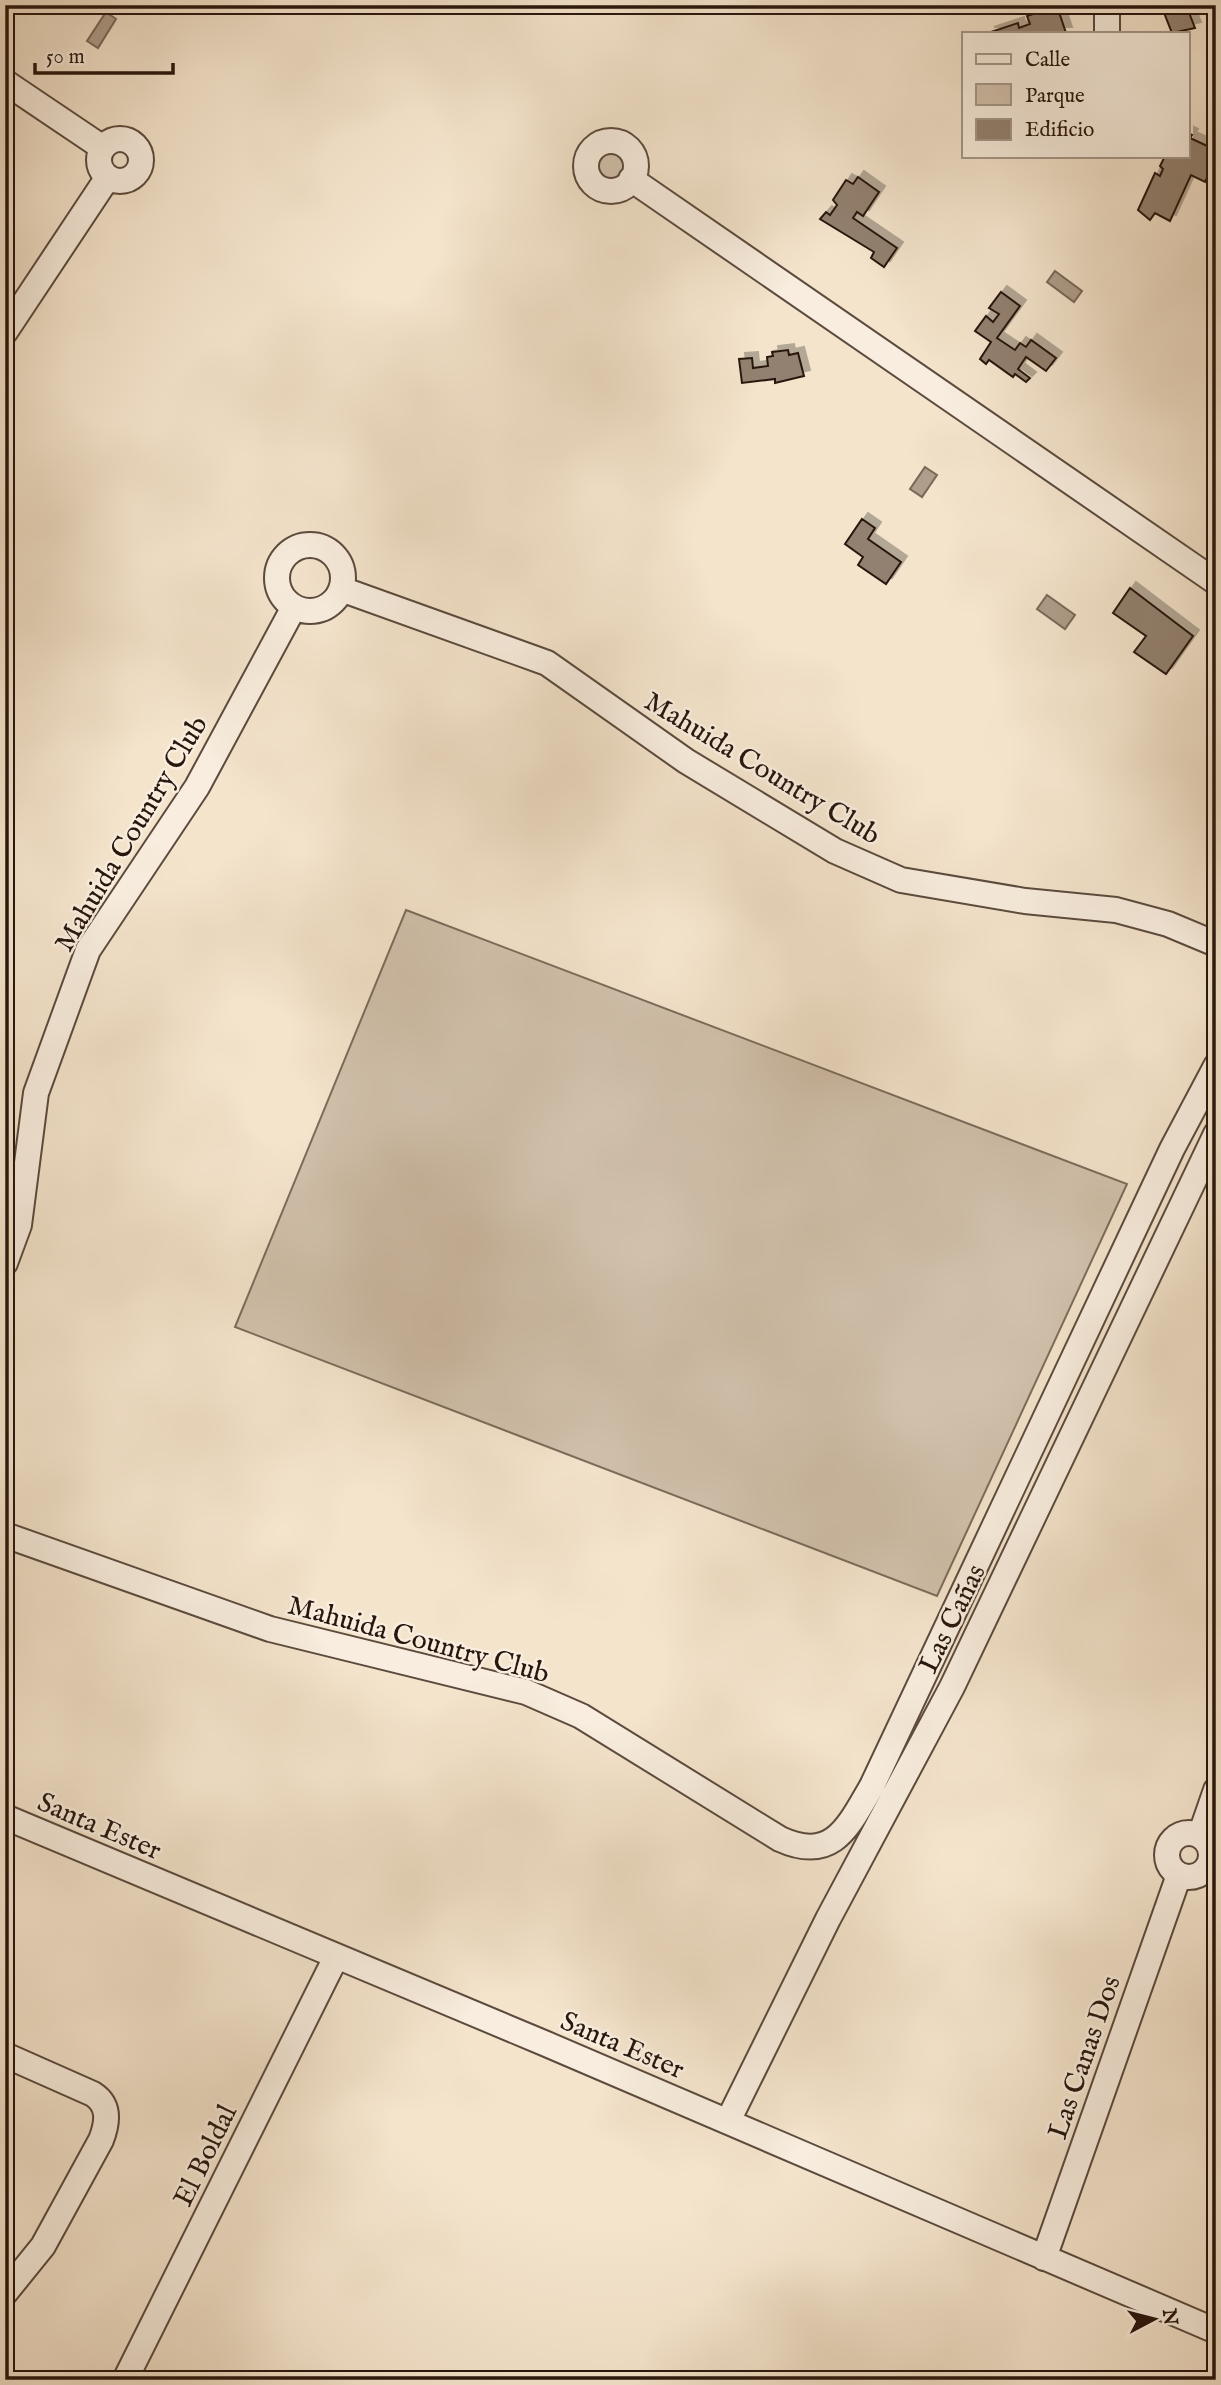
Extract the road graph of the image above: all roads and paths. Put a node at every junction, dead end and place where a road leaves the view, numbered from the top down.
1 (1107, 5) edge
2 (1107, 32) edge
3 (5, 82) edge
4 (103, 148) junction
5 (107, 177) junction
6 (631, 179) dead end
7 (5, 332) edge
8 (1216, 582) edge
9 (341, 589) junction
10 (295, 607) junction
11 (1216, 944) edge
12 (1216, 1066) edge
13 (1216, 1134) edge
14 (8, 1248) edge
15 (5, 1535) edge
16 (1216, 1790) edge
17 (5, 1817) edge
18 (336, 1956) junction
19 (5, 2054) edge
20 (728, 2120) junction
21 (1044, 2258) junction
22 (5, 2293) edge
23 (1216, 2331) edge
24 (125, 2380) edge

1 - 2 street
3 - 4 street
4 - 5 street
4 - 5 street
5 - 7 street
6 - 8 street
9 - 10 street
9 - 10 street
9 - 11 street, Mahuida Country Club
10 - 14 street, Mahuida Country Club
12 - 15 street, Mahuida Country Club
13 - 20 street, Las Cañas
16 - 21 street, Las Canas Dos
17 - 18 street, Santa Ester
18 - 20 street, Santa Ester
18 - 24 street, El Boldal
19 - 22 street
20 - 21 street, Santa Ester
21 - 23 street, Santa Ester

